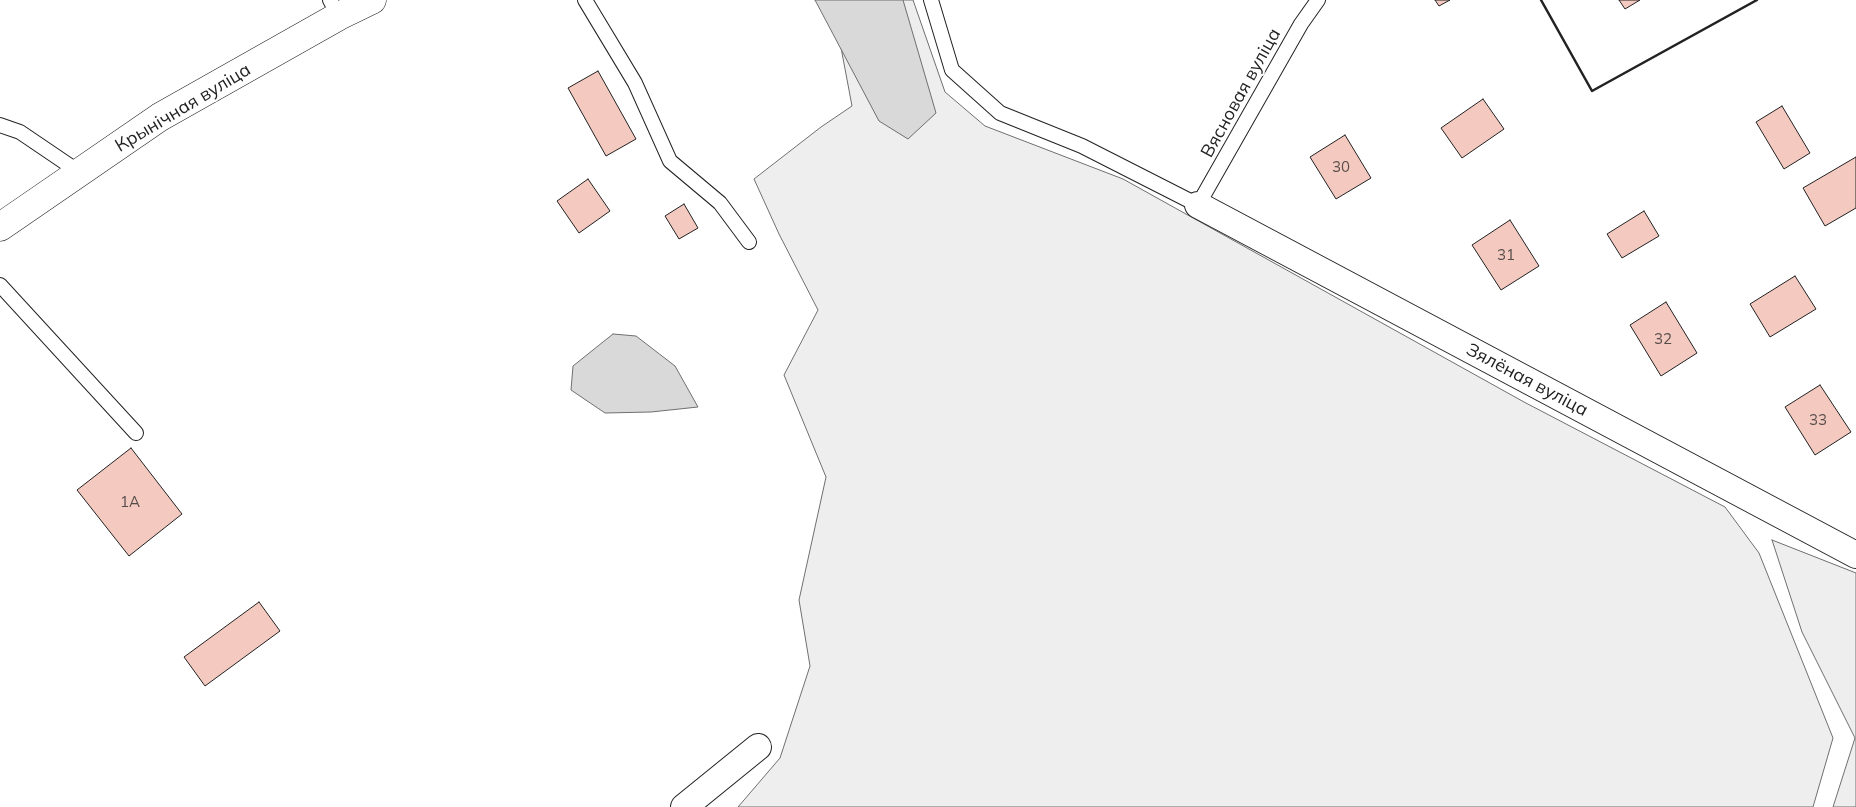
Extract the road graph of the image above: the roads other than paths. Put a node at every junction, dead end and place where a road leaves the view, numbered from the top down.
1 (372, 0) edge
2 (585, 0) edge
3 (931, 0) edge
4 (1318, 0) edge
5 (334, 8) edge
6 (0, 125) edge
7 (79, 172) junction
8 (1198, 205) junction
9 (0, 227) edge
10 (748, 242) dead end
11 (0, 285) edge
12 (136, 434) dead end
13 (1856, 554) edge
14 (758, 747) dead end
15 (684, 807) edge

1 - 5 street, Крынічная вуліца
2 - 10 lane
3 - 8 lane
4 - 8 lane, Вясновая вуліца
5 - 7 street, Крынічная вуліца
6 - 7 lane
7 - 9 street, Крынічная вуліца
8 - 13 street, Зялёная вуліца
11 - 12 lane
14 - 15 street

